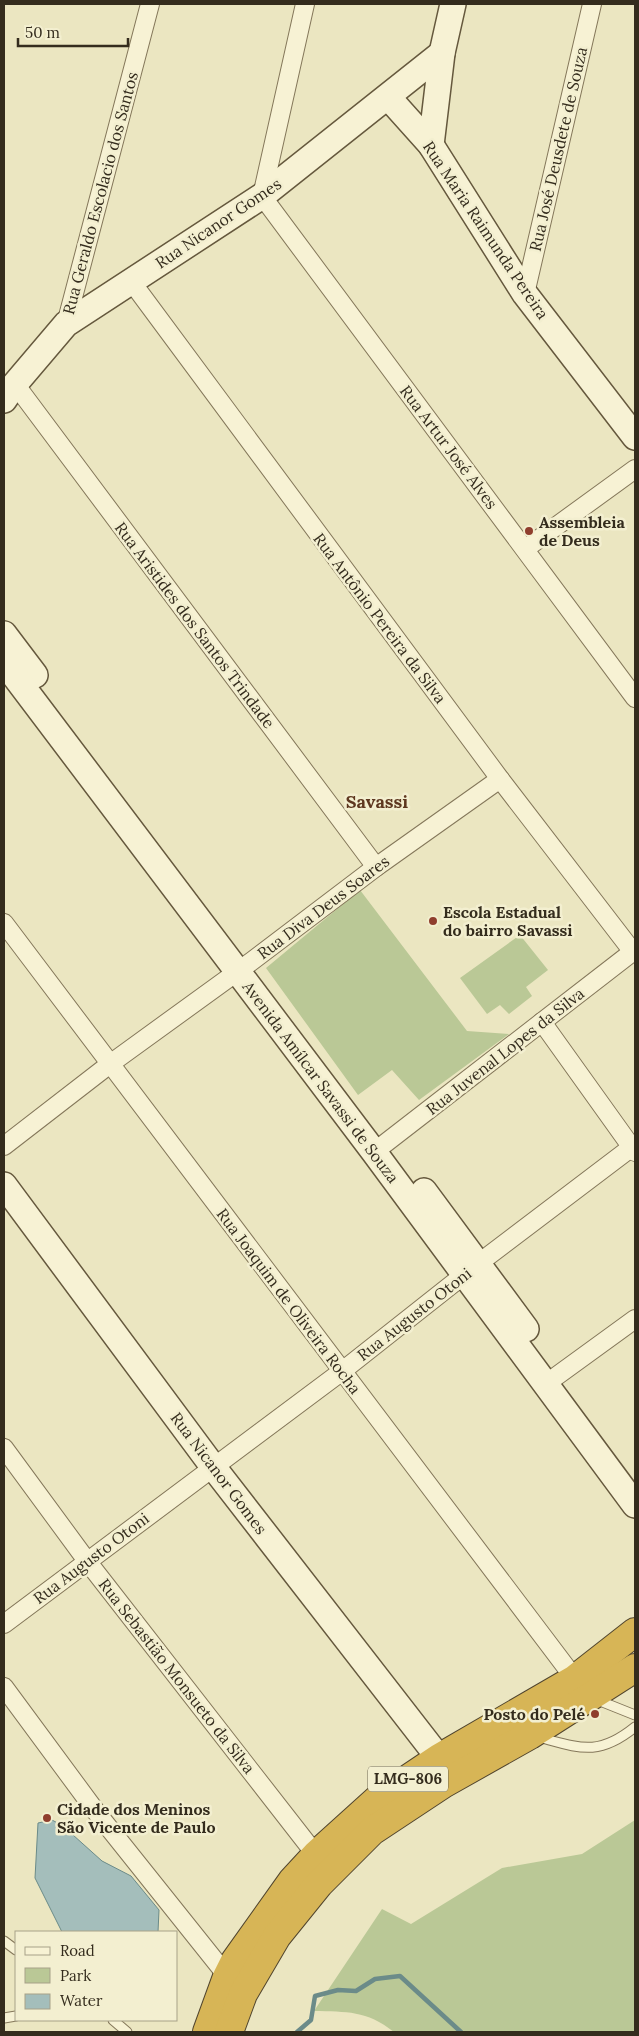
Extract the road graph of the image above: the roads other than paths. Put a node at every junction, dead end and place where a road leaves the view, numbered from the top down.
1 (150, 4) edge
2 (305, 4) edge
3 (453, 4) edge
4 (592, 4) edge
5 (442, 52) junction
6 (388, 97) junction
7 (431, 145) junction
8 (262, 196) junction
9 (131, 281) junction
10 (525, 294) junction
11 (66, 324) junction
12 (10, 392) edge
13 (635, 437) edge
14 (635, 469) edge
15 (525, 550) junction
16 (4, 634) edge
17 (4, 662) edge
18 (635, 698) edge
19 (500, 779) junction
20 (376, 867) junction
21 (4, 923) edge
22 (634, 951) edge
23 (245, 966) junction
24 (542, 1022) junction
25 (110, 1064) junction
26 (4, 1146) edge
27 (380, 1147) junction
28 (633, 1149) edge
29 (4, 1185) edge
30 (472, 1269) junction
31 (635, 1319) edge
32 (341, 1372) junction
33 (553, 1378) junction
34 (4, 1448) edge
35 (214, 1468) junction
36 (635, 1476) edge
37 (635, 1505) edge
38 (87, 1561) junction
39 (4, 1624) edge
40 (635, 1632) edge
41 (635, 1668) edge
42 (4, 1687) edge
43 (582, 1688) junction
44 (635, 1715) edge
45 (635, 1727) edge
46 (530, 1735) junction
47 (439, 1758) junction
48 (316, 1855) junction
49 (4, 1941) edge
50 (15, 1949) edge
51 (235, 1986) junction
52 (114, 2021) edge
53 (127, 2032) edge
54 (207, 2032) edge
55 (229, 2032) edge

1 - 11 street, Rua Geraldo Escolacio dos Santos
2 - 8 street
3 - 5 street
4 - 10 street, Rua José Deusdete de Souza
5 - 6 street, Rua Nicanor Gomes
5 - 7 street
6 - 7 street, Rua Maria Raimunda Pereira
6 - 8 street, Rua Nicanor Gomes
7 - 10 street, Rua Maria Raimunda Pereira
8 - 9 street, Rua Nicanor Gomes
8 - 15 street, Rua Artur José Alves
9 - 11 street, Rua Nicanor Gomes
9 - 19 street, Rua Antônio Pereira da Silva
10 - 13 street, Rua Maria Raimunda Pereira
11 - 12 street, Rua Nicanor Gomes
12 - 20 street, Rua Aristides dos Santos Trindade
14 - 15 street
15 - 18 street, Rua Artur José Alves
16 - 23 street, Avenida Amílcar Savassi de Souza
17 - 23 street, Avenida Amílcar Savassi de Souza
19 - 20 street, Rua Diva Deus Soares
19 - 22 street, Rua Antônio Pereira da Silva
20 - 23 street, Rua Diva Deus Soares
21 - 25 street, Rua Joaquim de Oliveira Rocha
22 - 24 street, Rua Juvenal Lopes da Silva
23 - 25 street, Rua Diva Deus Soares
23 - 27 street, Avenida Amílcar Savassi de Souza
24 - 27 street, Rua Juvenal Lopes da Silva
24 - 28 street
25 - 26 street, Rua Diva Deus Soares
25 - 32 street, Rua Joaquim de Oliveira Rocha
27 - 30 street, Avenida Amílcar Savassi de Souza
28 - 30 street, Rua Augusto Otoni
29 - 35 street, Rua Nicanor Gomes
30 - 32 street, Rua Augusto Otoni
30 - 33 street, Avenida Amílcar Savassi de Souza
31 - 33 street
32 - 35 street, Rua Augusto Otoni
32 - 43 street, Rua Joaquim de Oliveira Rocha
33 - 36 street, Avenida Amílcar Savassi de Souza
33 - 37 street, Avenida Amílcar Savassi de Souza
34 - 38 street, Rua Sebastião Monsueto da Silva
35 - 38 street, Rua Augusto Otoni
35 - 47 street, Rua Nicanor Gomes
38 - 39 street, Rua Augusto Otoni
38 - 48 street, Rua Sebastião Monsueto da Silva
40 - 43 highway, LMG-806
41 - 43 highway, LMG-806
42 - 51 street
43 - 44 lane
43 - 46 highway, LMG-806
43 - 47 highway, LMG-806
45 - 46 lane
46 - 51 highway, LMG-806
47 - 48 highway, LMG-806
48 - 51 highway, LMG-806
49 - 50 lane
51 - 54 highway, LMG-806
51 - 55 highway, LMG-806
52 - 53 lane

